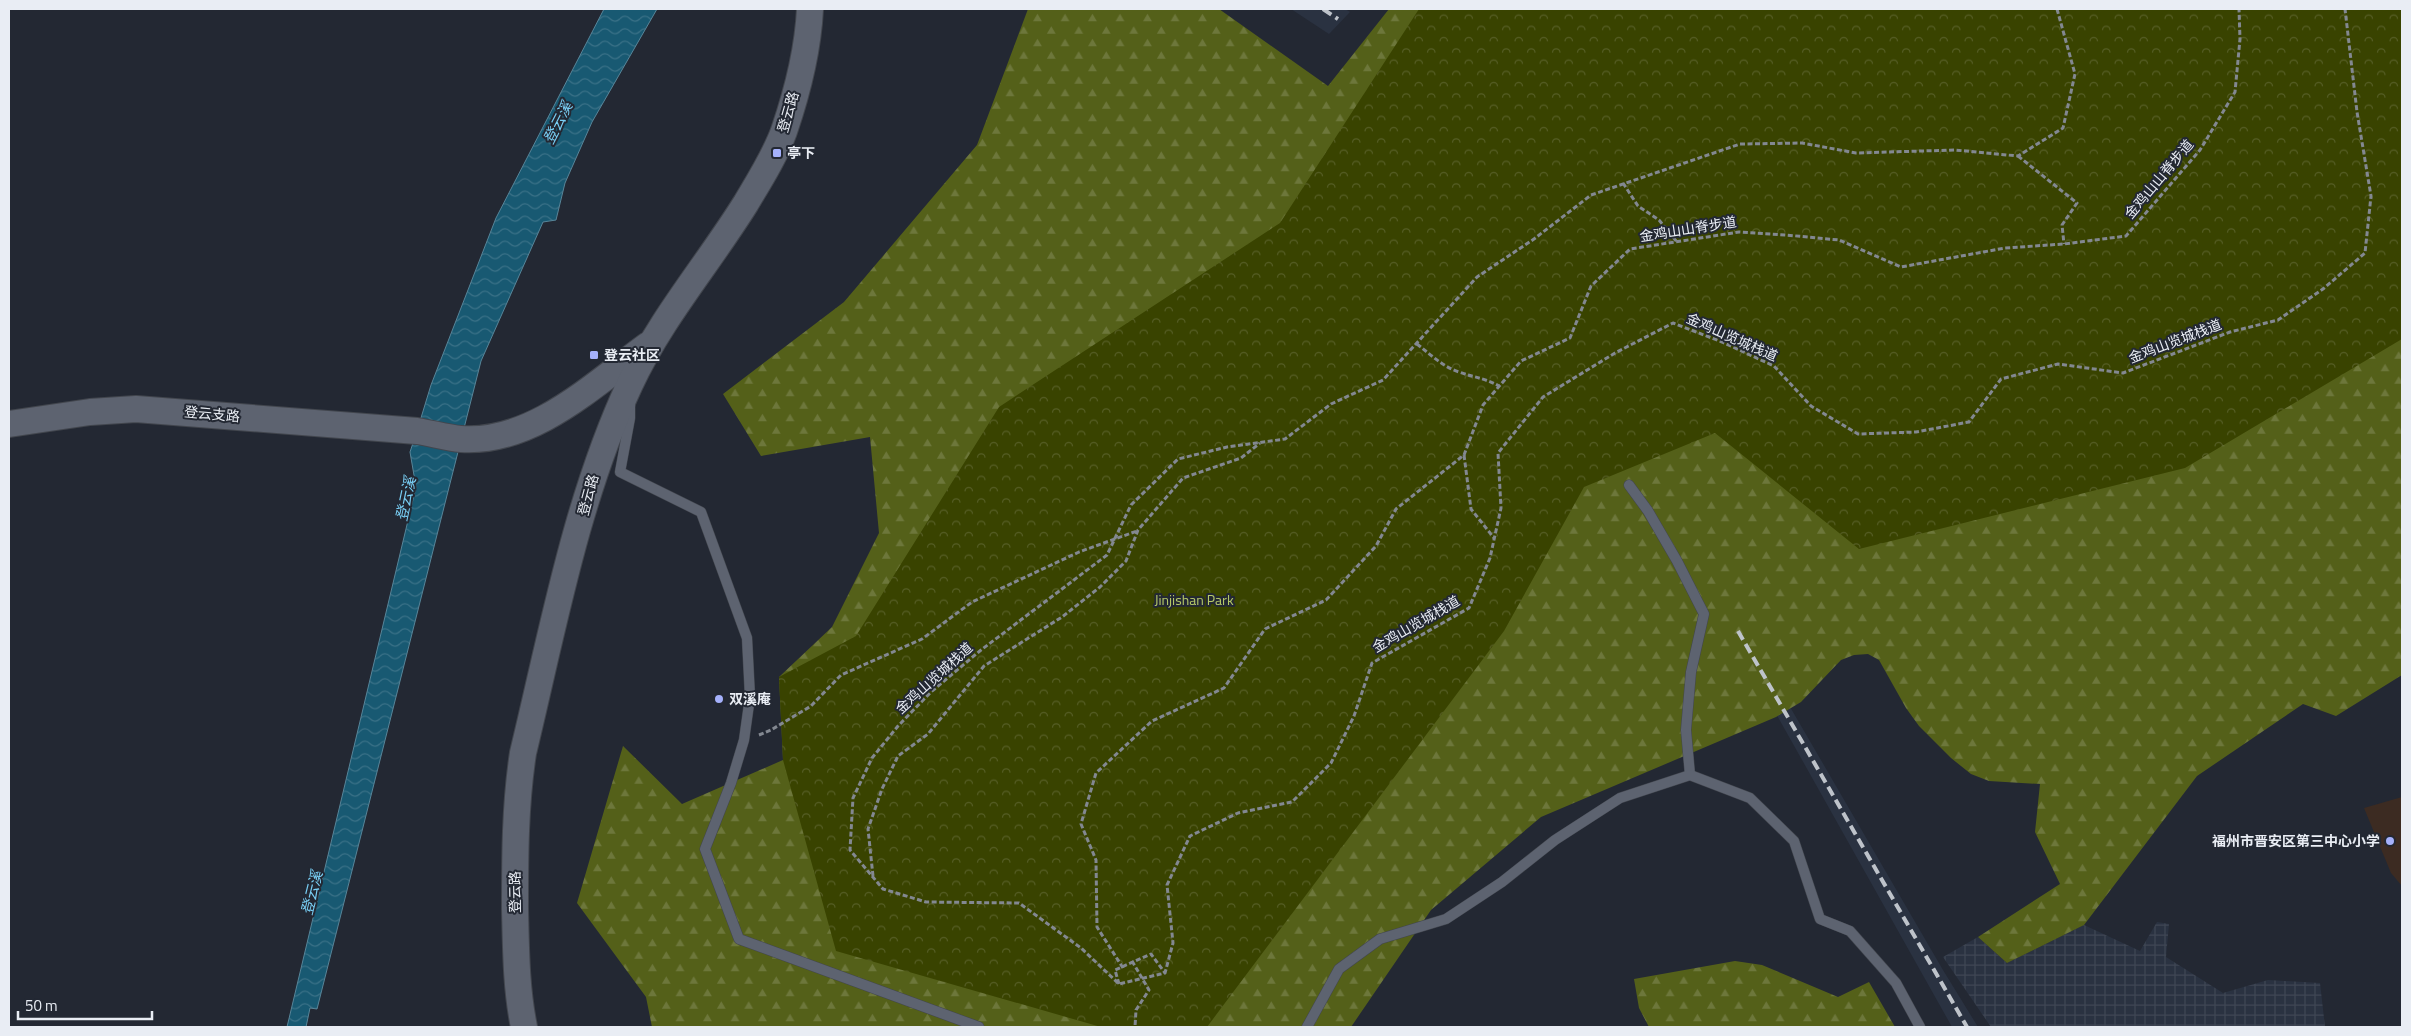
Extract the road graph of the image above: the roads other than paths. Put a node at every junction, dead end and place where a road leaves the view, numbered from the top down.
1 (810, 9) edge
2 (650, 343) junction
3 (630, 384) junction
4 (9, 424) edge
5 (1629, 486) dead end
6 (1690, 775) junction
7 (524, 1027) edge
8 (979, 1027) edge
9 (1307, 1027) edge
10 (1920, 1027) edge

1 - 2 street, 登云路
2 - 3 street, 登云路
2 - 4 street, 登云支路
3 - 7 street, 登云路
3 - 8 lane
5 - 6 lane
6 - 9 lane
6 - 10 lane

